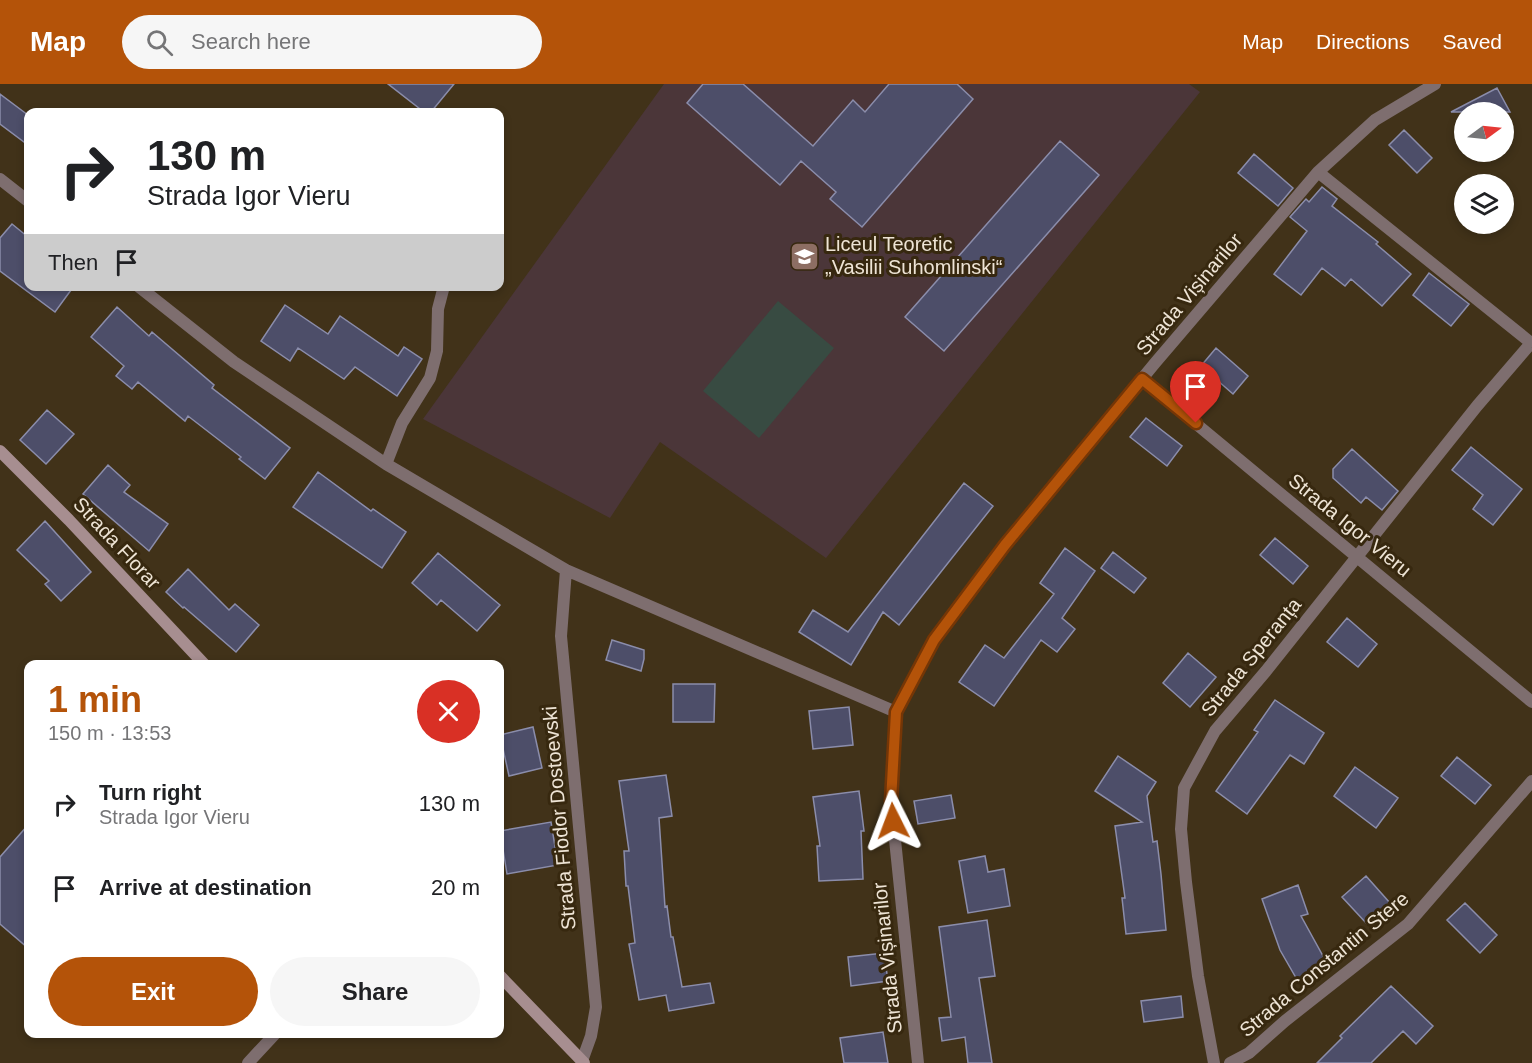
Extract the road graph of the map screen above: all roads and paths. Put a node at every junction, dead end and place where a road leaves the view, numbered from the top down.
1 (1435, 84) edge
2 (1318, 172) junction
3 (0, 179) edge
4 (24, 198) edge
5 (144, 291) edge
6 (443, 291) edge
7 (1531, 342) edge
8 (1142, 379) junction
9 (0, 451) edge
10 (386, 464) junction
11 (1358, 556) junction
12 (566, 570) junction
13 (200, 660) edge
14 (1532, 702) edge
15 (896, 712) junction
16 (1532, 781) edge
17 (504, 980) edge
18 (271, 1038) edge
19 (583, 1062) edge
20 (248, 1063) edge
21 (918, 1063) edge
22 (1214, 1063) edge
23 (1230, 1063) edge

1 - 2 street, Strada Vișinarilor
2 - 7 street
2 - 8 street, Strada Vișinarilor
3 - 4 street
5 - 10 street
6 - 10 street
7 - 11 street, Strada Speranța
8 - 11 street, Strada Igor Vieru
8 - 15 street, Strada Vișinarilor
9 - 13 street, Strada Florar
10 - 12 street
11 - 14 street, Strada Igor Vieru
11 - 22 street, Strada Speranța
12 - 15 street
12 - 19 street, Strada Fiodor Dostoevski
15 - 21 street, Strada Vișinarilor
16 - 23 street, Strada Constantin Stere
17 - 19 street
18 - 20 street

